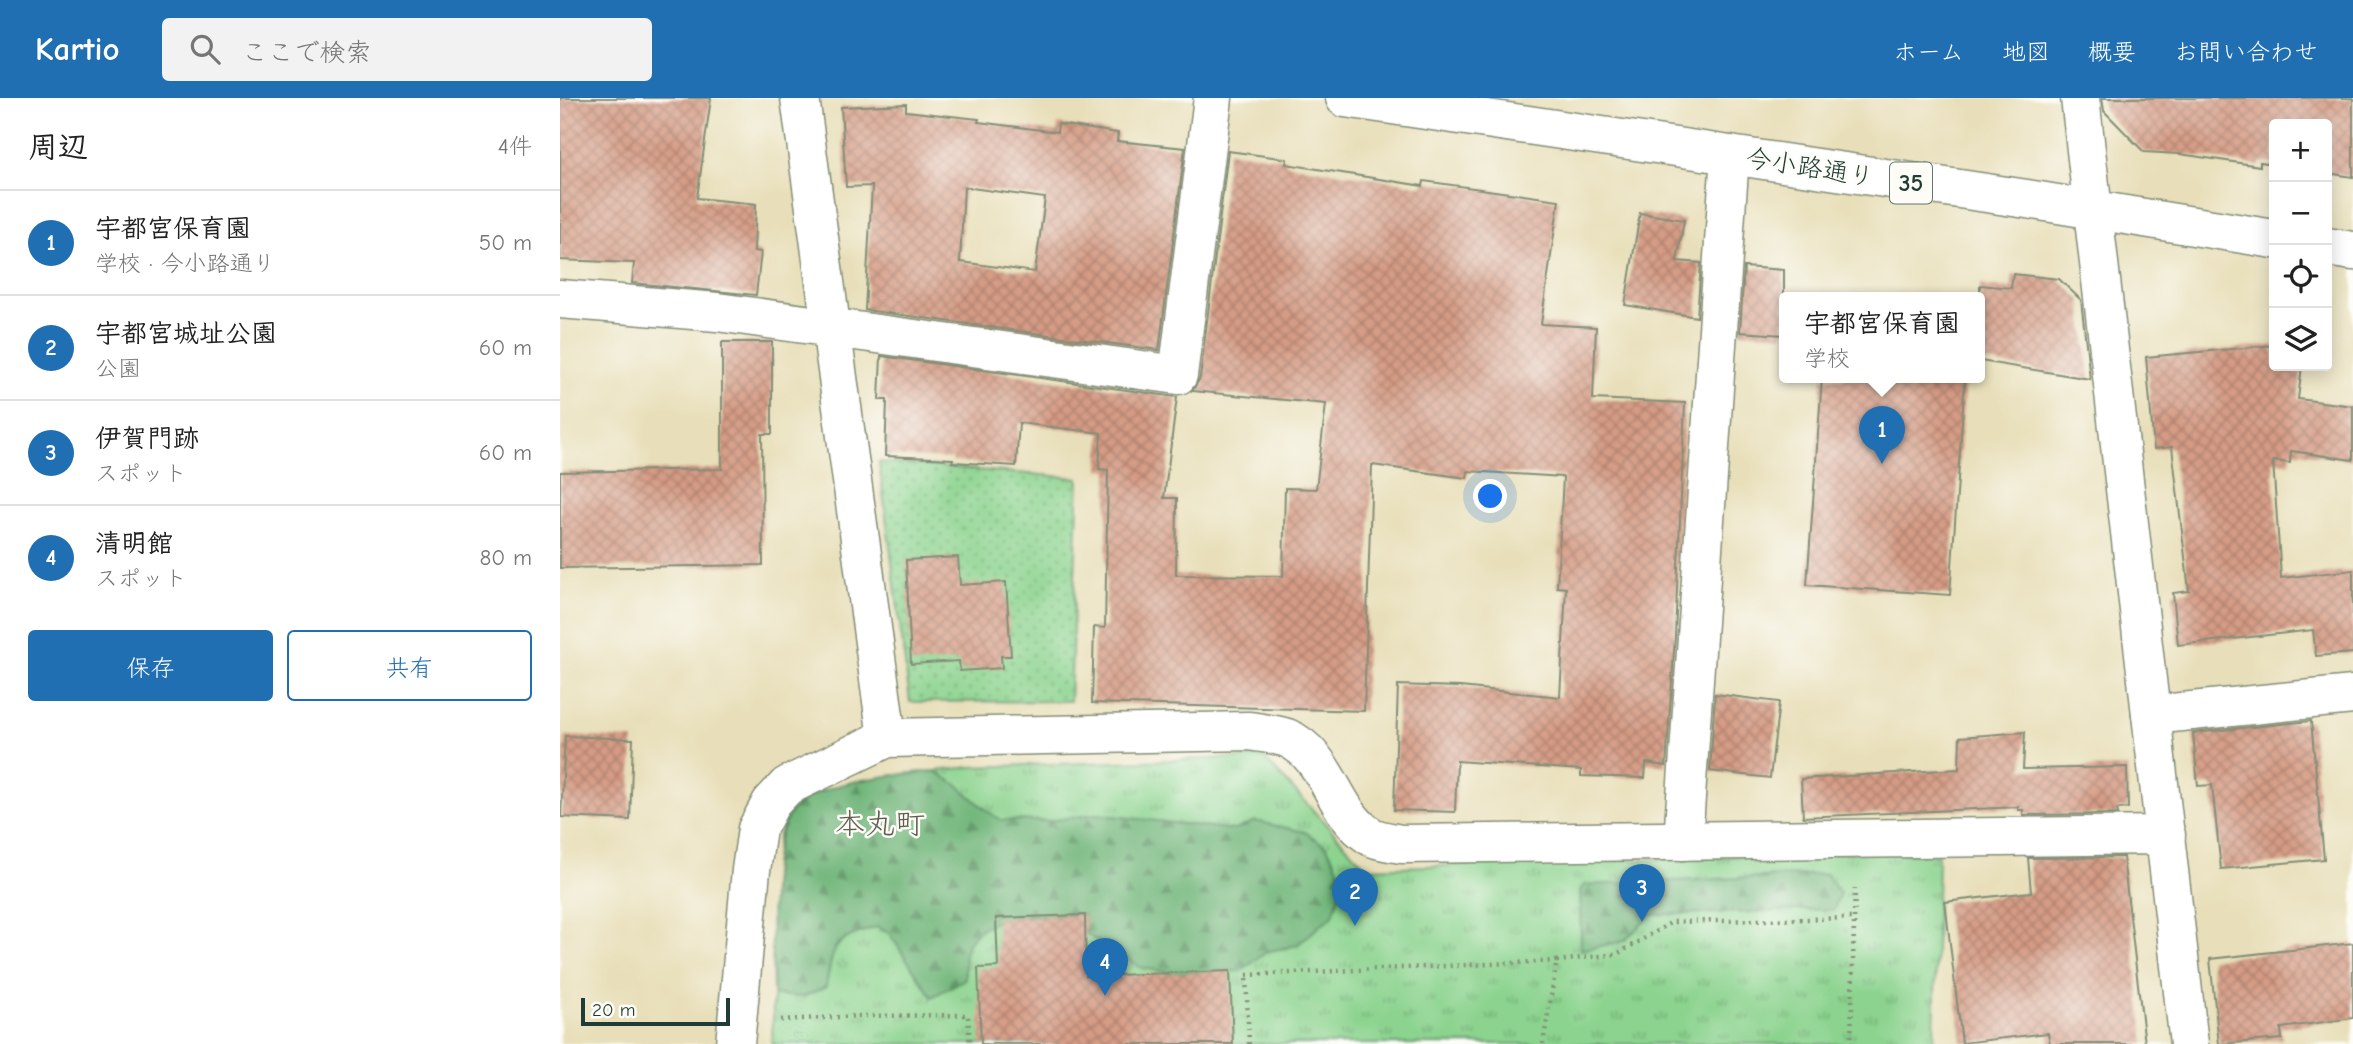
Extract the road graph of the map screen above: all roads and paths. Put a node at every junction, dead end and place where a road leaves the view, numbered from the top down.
1 (800, 98) edge
2 (1213, 98) edge
3 (1345, 98) edge
4 (2080, 98) edge
5 (1730, 155) junction
6 (2091, 210) junction
7 (2269, 238) edge
8 (2332, 248) edge
9 (2353, 251) edge
10 (560, 299) edge
11 (832, 328) junction
12 (2353, 695) edge
13 (2151, 715) junction
14 (887, 738) junction
15 (2166, 835) junction
16 (1683, 841) junction
17 (1858, 873) dead end
18 (1853, 918) junction
19 (1557, 961) junction
20 (770, 1021) dead end
21 (735, 1044) edge
22 (970, 1044) edge
23 (1249, 1044) edge
24 (1543, 1044) edge
25 (1850, 1044) edge
26 (2189, 1044) edge

1 - 11 street
2 - 11 street
3 - 5 street, 今小路通り / 35
4 - 6 street
5 - 6 street, 今小路通り / 35
5 - 16 street
6 - 7 street, 今小路通り / 35
6 - 13 street
8 - 9 street
10 - 11 street
11 - 14 street
12 - 13 street
13 - 15 street
14 - 16 street
14 - 21 street
15 - 16 street
15 - 26 street
17 - 18 path
18 - 19 path
18 - 25 path
19 - 23 path
19 - 24 path
20 - 22 path

